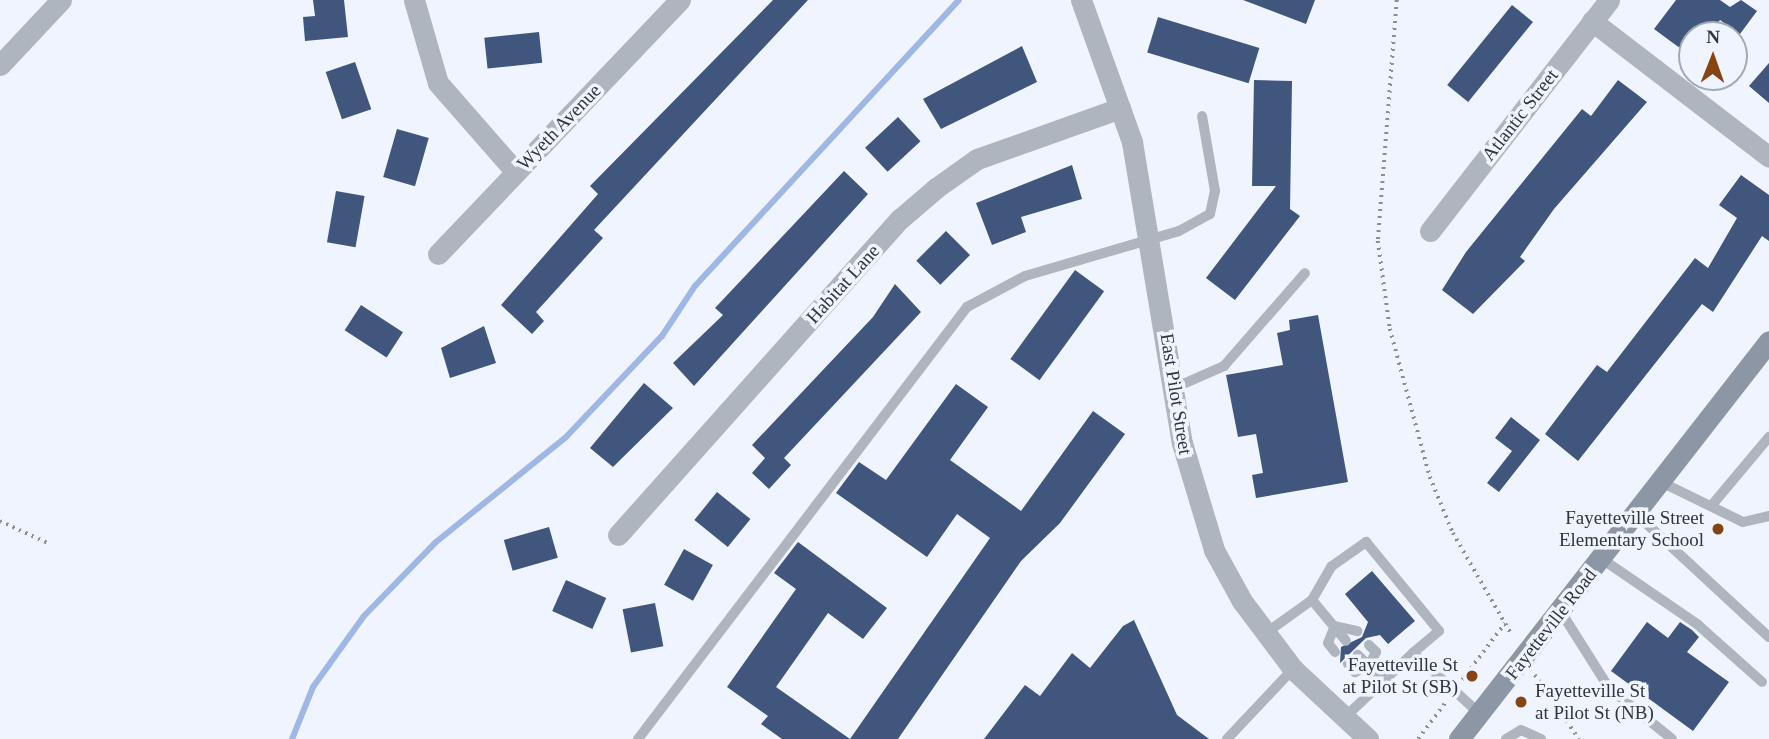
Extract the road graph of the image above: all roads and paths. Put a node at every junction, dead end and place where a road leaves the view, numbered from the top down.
1 (61, 0) edge
2 (414, 0) edge
3 (680, 0) edge
4 (1081, 0) edge
5 (1397, 0) edge
6 (1609, 0) edge
7 (1592, 22) junction
8 (0, 65) edge
9 (1120, 108) junction
10 (1202, 116) dead end
11 (1769, 157) edge
12 (516, 172) junction
13 (1430, 230) dead end
14 (1151, 239) junction
15 (438, 254) dead end
16 (1305, 273) dead end
17 (1769, 341) edge
18 (1174, 388) junction
19 (1769, 438) edge
20 (1661, 482) junction
21 (1712, 505) junction
22 (1636, 514) junction
23 (1769, 516) edge
24 (0, 522) edge
25 (618, 534) dead end
26 (50, 544) dead end
27 (1602, 559) junction
28 (1311, 600) junction
29 (1561, 612) junction
30 (1506, 623) dead end
31 (1335, 626) junction
32 (1357, 631) dead end
33 (1266, 633) junction
34 (1769, 637) edge
35 (1346, 641) dead end
36 (1369, 645) dead end
37 (1335, 652) dead end
38 (1413, 653) junction
39 (1358, 655) dead end
40 (1348, 664) dead end
41 (1369, 666) junction
42 (1293, 669) junction
43 (1536, 677) dead end
44 (1384, 680) junction
45 (1762, 682) dead end
46 (1479, 714) junction
47 (1343, 720) junction
48 (638, 739) edge
49 (1227, 739) edge
50 (1368, 739) edge
51 (1459, 739) edge
52 (1506, 739) edge
53 (1541, 739) edge
54 (1578, 739) edge
55 (1672, 739) edge

1 - 8 street
2 - 12 street
3 - 12 street, Wyeth Avenue
4 - 9 street, East Pilot Street
5 - 30 path
6 - 7 street, Atlantic Street
7 - 11 street
7 - 13 street, Atlantic Street
9 - 14 street, East Pilot Street
9 - 25 street, Habitat Lane
10 - 14 lane
12 - 15 street, Wyeth Avenue
14 - 18 street, East Pilot Street
14 - 48 lane
16 - 18 lane
17 - 20 main road, Fayetteville Road
18 - 33 street, East Pilot Street
19 - 21 lane
20 - 21 lane
20 - 22 main road, Fayetteville Road
21 - 23 lane
22 - 27 main road, Fayetteville Road
22 - 34 lane
24 - 26 path
27 - 29 main road, Fayetteville Road
27 - 45 lane
28 - 31 lane
28 - 33 lane
28 - 38 lane
29 - 46 main road, Fayetteville Road
29 - 55 lane
31 - 32 lane
31 - 35 lane
31 - 37 lane
33 - 42 street, East Pilot Street
36 - 41 lane
38 - 44 lane
38 - 46 lane
39 - 41 lane
40 - 41 lane
41 - 44 lane
42 - 47 street, East Pilot Street
42 - 49 lane
43 - 54 path
44 - 47 lane
46 - 51 main road, Fayetteville Road
47 - 50 street, East Pilot Street
52 - 53 lane

